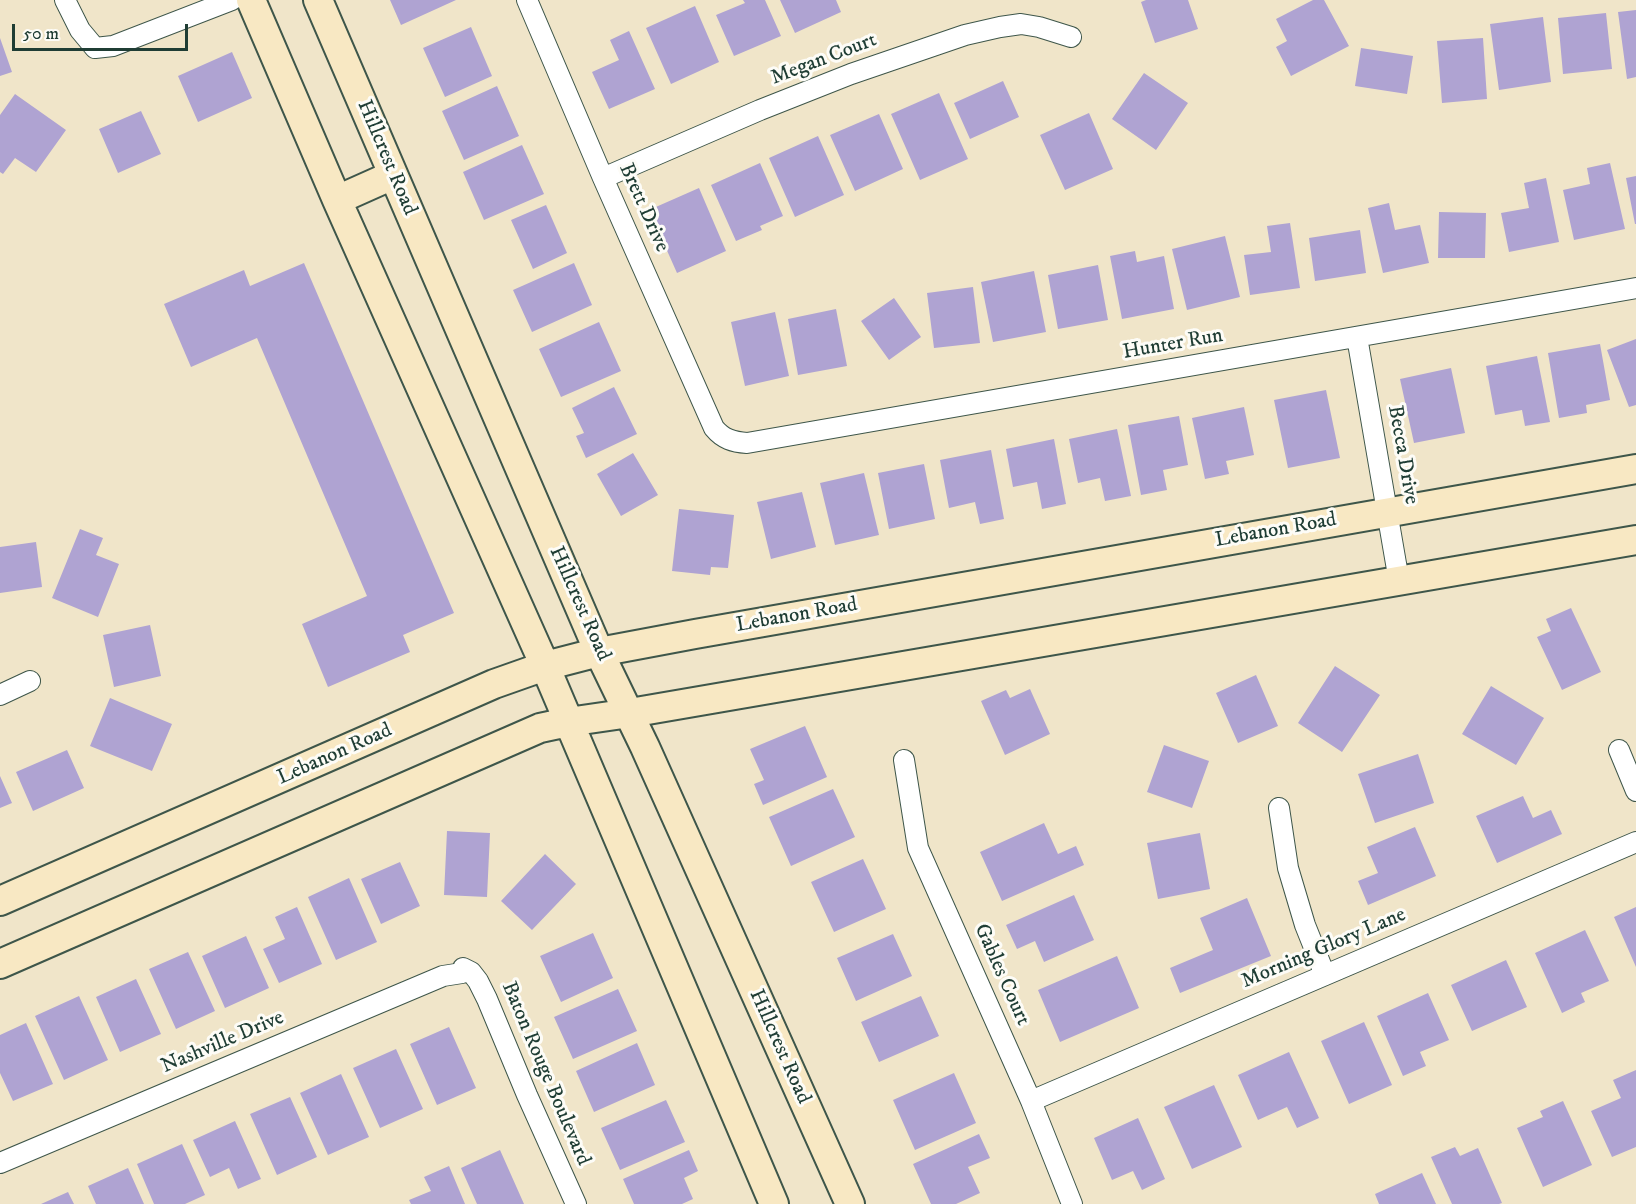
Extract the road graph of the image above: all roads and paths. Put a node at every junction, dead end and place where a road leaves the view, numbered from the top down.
1 (65, 0) edge
2 (232, 0) edge
3 (251, 0) edge
4 (318, 0) edge
5 (527, 0) edge
6 (1071, 37) dead end
7 (393, 175) junction
8 (603, 178) junction
9 (337, 200) junction
10 (1636, 288) edge
11 (1358, 337) junction
12 (719, 434) joint
13 (1636, 469) edge
14 (1387, 512) junction
15 (1636, 540) edge
16 (1399, 581) junction
17 (599, 652) junction
18 (545, 666) junction
19 (30, 681) dead end
20 (0, 695) edge
21 (630, 713) junction
22 (568, 722) junction
23 (1619, 750) dead end
24 (904, 760) dead end
25 (1636, 791) edge
26 (1279, 808) dead end
27 (1636, 842) edge
28 (0, 902) edge
29 (0, 964) edge
30 (463, 968) joint
31 (1325, 975) junction
32 (1031, 1101) junction
33 (0, 1163) edge
34 (576, 1204) edge
35 (774, 1204) edge
36 (850, 1204) edge
37 (1072, 1204) edge

1 - 2 street
3 - 9 main road
4 - 7 main road, Hillcrest Road
5 - 8 street, Brett Drive
6 - 8 street, Megan Court
7 - 9 main road
7 - 17 main road, Hillcrest Road
8 - 12 street, Brett Drive
9 - 18 main road
10 - 11 street, Hunter Run
11 - 12 street, Hunter Run
11 - 14 street, Becca Drive
13 - 14 main road, Lebanon Road
14 - 16 street, Becca Drive
14 - 17 main road, Lebanon Road
15 - 16 main road
16 - 21 main road
17 - 18 main road, Lebanon Road
17 - 21 main road, Hillcrest Road
18 - 22 main road
18 - 28 main road, Lebanon Road
19 - 20 street
21 - 22 main road
21 - 36 main road, Hillcrest Road
22 - 29 main road
22 - 35 main road
23 - 25 street
24 - 32 street, Gables Court
26 - 31 street
27 - 31 street, Morning Glory Lane
30 - 33 street, Nashville Drive
30 - 34 street, Baton Rouge Boulevard
31 - 32 street, Morning Glory Lane
32 - 37 street, Gables Court

